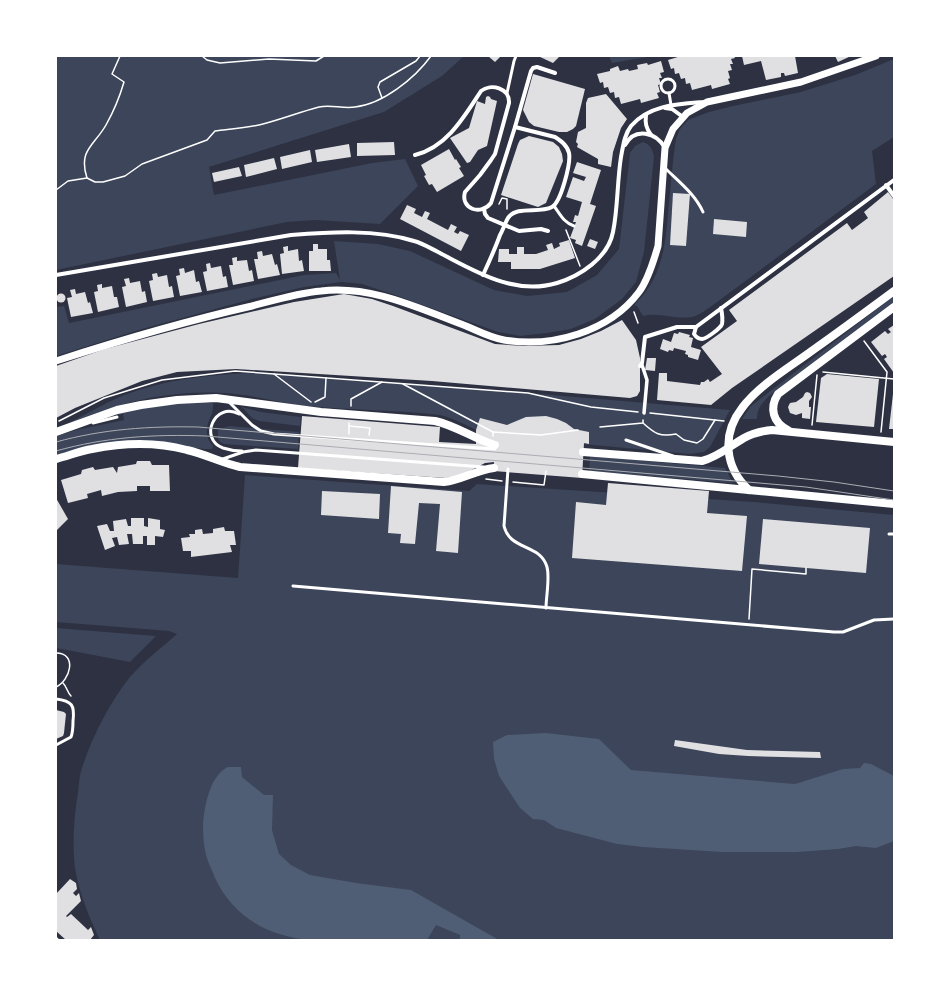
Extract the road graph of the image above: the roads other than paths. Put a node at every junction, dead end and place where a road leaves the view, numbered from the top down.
1 (516, 56) edge
2 (876, 56) edge
3 (555, 73) dead end
4 (507, 93) junction
5 (670, 93) junction
6 (707, 102) junction
7 (671, 105) junction
8 (659, 108) junction
9 (646, 114) junction
10 (683, 117) junction
11 (515, 127) junction
12 (651, 135) junction
13 (665, 148) junction
14 (623, 149) junction
15 (415, 155) dead end
16 (664, 167) junction
17 (894, 180) edge
18 (886, 185) junction
19 (894, 196) edge
20 (554, 206) junction
21 (484, 209) junction
22 (703, 212) dead end
23 (574, 226) dead end
24 (548, 231) dead end
25 (56, 275) edge
26 (483, 275) junction
27 (894, 291) edge
28 (894, 307) edge
29 (721, 308) junction
30 (696, 327) junction
31 (56, 362) edge
32 (641, 365) joint
33 (222, 398) junction
34 (644, 413) road end
35 (242, 415) junction
36 (117, 417) dead end
37 (56, 432) edge
38 (794, 432) junction
39 (626, 440) dead end
40 (894, 442) edge
41 (494, 445) joint
42 (728, 449) junction
43 (243, 452) junction
44 (583, 452) dead end
45 (56, 459) edge
46 (218, 460) junction
47 (686, 460) junction
48 (508, 469) dead end
49 (492, 471) joint
50 (582, 474) dead end
51 (749, 490) junction
52 (894, 504) edge
53 (889, 534) dead end
54 (894, 534) edge
55 (293, 586) dead end
56 (546, 608) junction
57 (894, 619) edge
58 (56, 699) edge
59 (56, 745) edge

1 - 4 lane
2 - 6 street
3 - 11 street
4 - 15 street
4 - 21 street
5 - 5 lane
5 - 7 lane
6 - 7 street
6 - 10 street
7 - 8 street
8 - 9 street
8 - 10 street
9 - 12 street
9 - 14 street
10 - 13 street
11 - 20 street
11 - 21 street
12 - 13 street
12 - 14 street
13 - 16 street
14 - 26 street
16 - 22 lane
16 - 31 street
17 - 18 street
18 - 19 street
18 - 29 street
20 - 23 lane
20 - 26 street
21 - 24 street
25 - 26 street
27 - 42 main road
28 - 38 main road
29 - 30 street
29 - 30 street
30 - 32 street
32 - 34 street
33 - 35 lane
33 - 37 main road
33 - 41 main road
35 - 41 lane
35 - 43 lane
36 - 37 lane
38 - 40 main road
38 - 42 main road
39 - 47 lane
42 - 47 main road
42 - 51 main road
43 - 46 lane
43 - 49 lane
44 - 47 main road
45 - 46 main road
46 - 49 main road
48 - 56 lane
50 - 51 main road
51 - 52 main road
53 - 54 lane
55 - 56 lane
56 - 57 lane
58 - 59 lane

